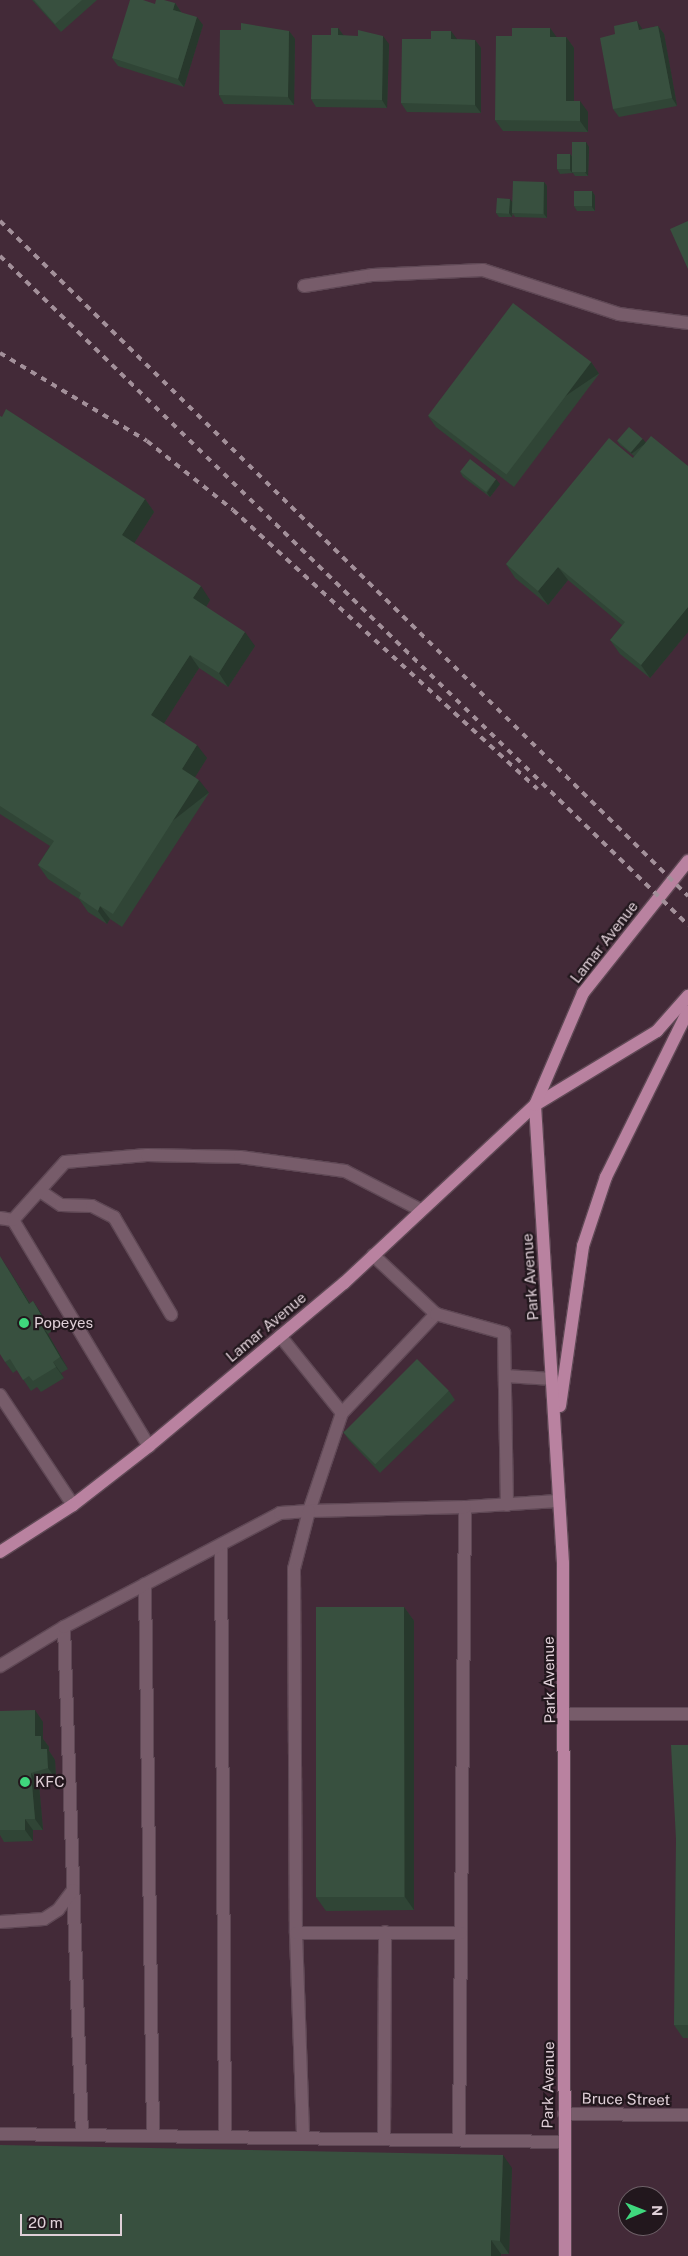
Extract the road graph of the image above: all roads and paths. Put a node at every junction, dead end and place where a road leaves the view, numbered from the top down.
1 (304, 286) dead end
2 (688, 324) edge
3 (688, 861) edge
4 (688, 996) edge
5 (688, 1011) edge
6 (535, 1105) junction
7 (40, 1191) junction
8 (421, 1210) junction
9 (0, 1218) edge
10 (13, 1220) junction
11 (373, 1254) junction
12 (171, 1314) dead end
13 (436, 1314) junction
14 (280, 1336) junction
15 (505, 1376) junction
16 (553, 1379) junction
17 (0, 1395) edge
18 (342, 1413) junction
19 (556, 1434) junction
20 (149, 1446) junction
21 (559, 1501) junction
22 (506, 1504) junction
23 (73, 1505) junction
24 (465, 1507) junction
25 (309, 1511) junction
26 (221, 1544) junction
27 (1, 1548) edge
28 (145, 1584) junction
29 (64, 1627) junction
30 (0, 1666) edge
31 (566, 1714) junction
32 (688, 1714) edge
33 (73, 1890) junction
34 (0, 1922) edge
35 (385, 1932) junction
36 (296, 1933) junction
37 (461, 1933) junction
38 (564, 2114) junction
39 (688, 2116) edge
40 (0, 2134) edge
41 (82, 2135) junction
42 (153, 2136) junction
43 (225, 2137) junction
44 (303, 2138) junction
45 (384, 2139) junction
46 (459, 2140) junction
47 (564, 2142) junction
48 (565, 2256) edge

1 - 2 street
3 - 6 main road, Lamar Avenue
4 - 6 main road, Lamar Avenue
5 - 19 main road
6 - 8 main road, Lamar Avenue
6 - 16 main road, Park Avenue
7 - 8 street
7 - 10 street
7 - 12 street
8 - 11 main road, Lamar Avenue
9 - 10 street
10 - 20 street
11 - 13 street
11 - 14 main road, Lamar Avenue
13 - 15 street
13 - 18 street
14 - 18 street
14 - 20 main road, Lamar Avenue
15 - 16 street
15 - 22 street
16 - 19 main road, Park Avenue
17 - 23 street
18 - 25 street
19 - 21 main road, Park Avenue
20 - 23 main road, Lamar Avenue
21 - 22 street
21 - 31 main road, Park Avenue
22 - 24 street
23 - 27 main road, Lamar Avenue
24 - 25 street
24 - 37 street
25 - 26 street
25 - 36 street
26 - 28 street
26 - 43 street
28 - 29 street
28 - 42 street
29 - 30 street
29 - 33 street
31 - 32 street
31 - 38 main road, Park Avenue
33 - 34 street
33 - 41 street
35 - 36 street
35 - 37 street
35 - 45 street
36 - 44 street
37 - 46 street
38 - 39 street, Bruce Street
38 - 47 main road, Park Avenue
40 - 41 street
41 - 42 street
42 - 43 street
43 - 44 street
44 - 45 street
45 - 46 street
46 - 47 street
47 - 48 main road, Park Avenue

